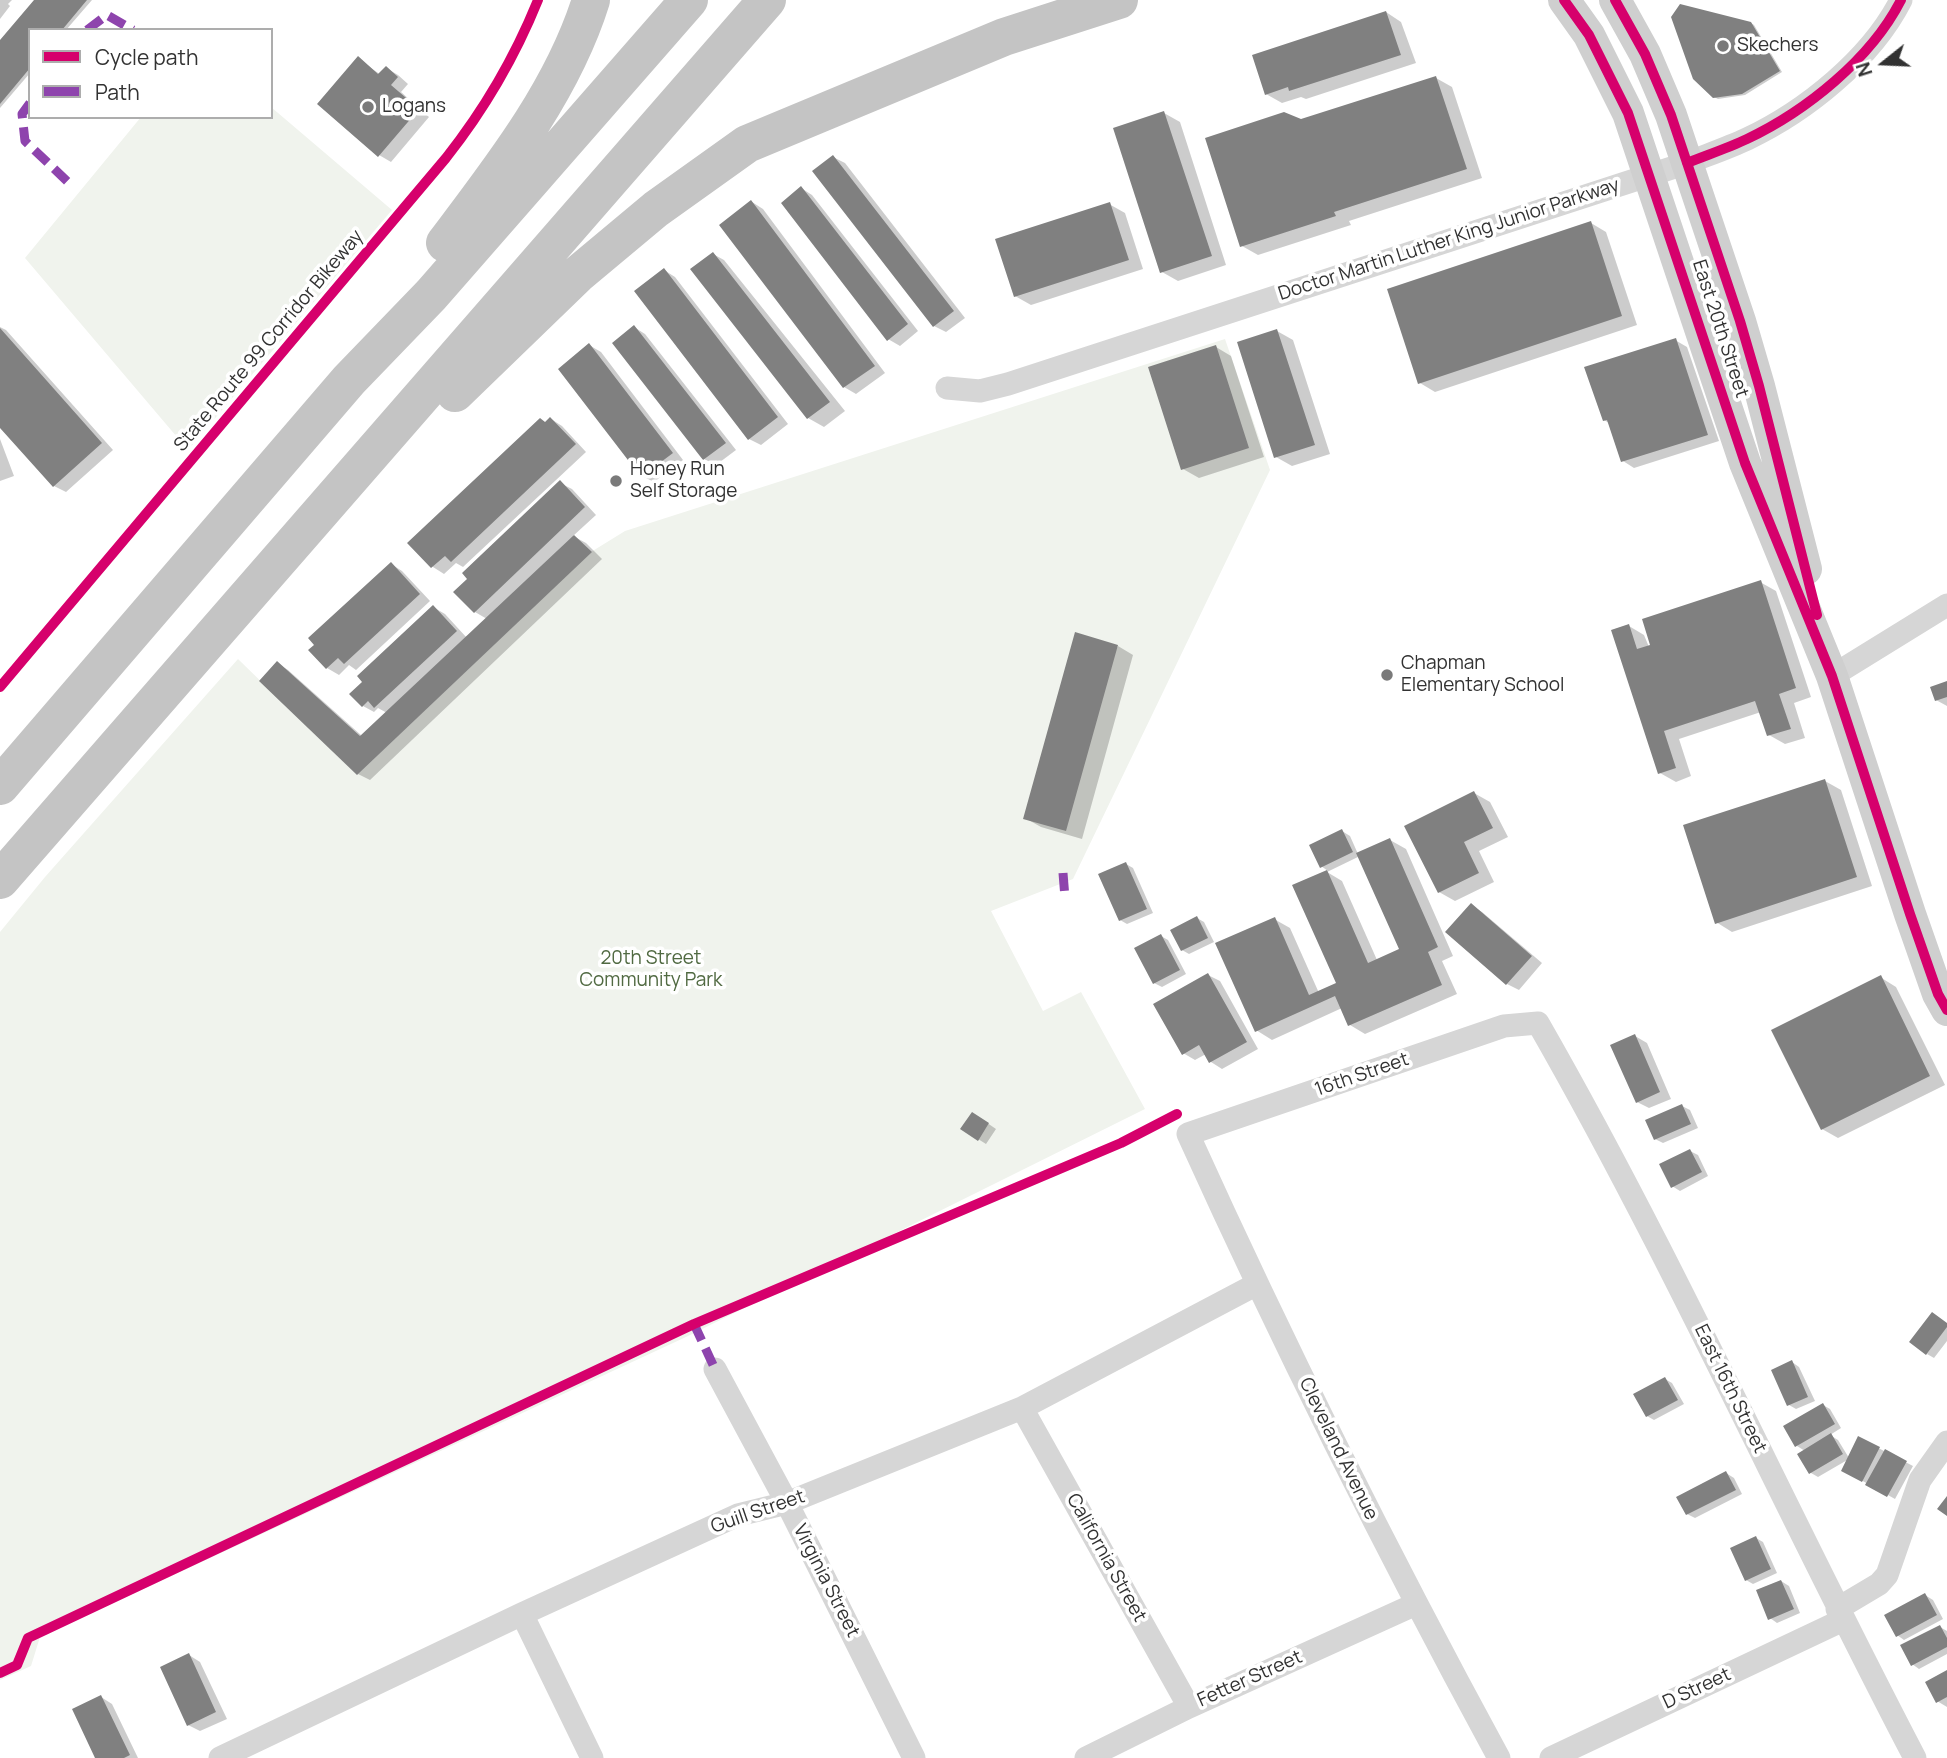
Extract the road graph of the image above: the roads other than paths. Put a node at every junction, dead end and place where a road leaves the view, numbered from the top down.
1 (591, 0) edge
2 (689, 0) edge
3 (767, 0) edge
4 (1119, 0) edge
5 (1564, 0) edge
6 (1615, 0) edge
7 (1901, 0) edge
8 (1687, 163) junction
9 (1650, 175) junction
10 (349, 380) junction
11 (947, 388) dead end
12 (346, 484) junction
13 (1947, 605) edge
14 (1832, 676) junction
15 (0, 786) edge
16 (0, 880) edge
17 (1947, 1010) edge
18 (1538, 1023) joint
19 (1188, 1134) joint
20 (1257, 1284) junction
21 (715, 1369) dead end
22 (1022, 1408) junction
23 (1947, 1442) edge
24 (786, 1503) junction
25 (1416, 1604) junction
26 (522, 1614) junction
27 (1840, 1615) junction
28 (1189, 1707) junction
29 (250, 1752) edge
30 (220, 1758) edge
31 (592, 1758) edge
32 (914, 1758) edge
33 (1086, 1758) edge
34 (1499, 1758) edge
35 (1551, 1758) edge
36 (1915, 1758) edge

1 - 10 highway
2 - 10 highway
3 - 12 highway
4 - 12 highway
5 - 9 street, East 20th Street
6 - 8 street, East 20th Street
7 - 8 street, Doctor Martin Luther King Junior Parkway
8 - 9 street, Doctor Martin Luther King Junior Parkway
8 - 14 street, East 20th Street
9 - 11 street, Doctor Martin Luther King Junior Parkway
9 - 14 street, East 20th Street
10 - 15 highway
12 - 16 highway
13 - 14 street
14 - 17 street, East 20th Street
18 - 19 street, 16th Street
18 - 27 street, East 16th Street
19 - 20 street, Cleveland Avenue
20 - 22 street, Guill Street
20 - 25 street, Cleveland Avenue
21 - 24 street, Virginia Street
22 - 24 street, Guill Street
22 - 28 street, California Street
23 - 27 street, D Street
24 - 26 street, Guill Street
24 - 32 street, Virginia Street
25 - 28 street, Fetter Street
25 - 34 street, Cleveland Avenue
26 - 29 street, Guill Street
26 - 31 street
27 - 35 street, D Street
27 - 36 street, East 16th Street
28 - 33 street, Fetter Street
29 - 30 street, Guill Street

